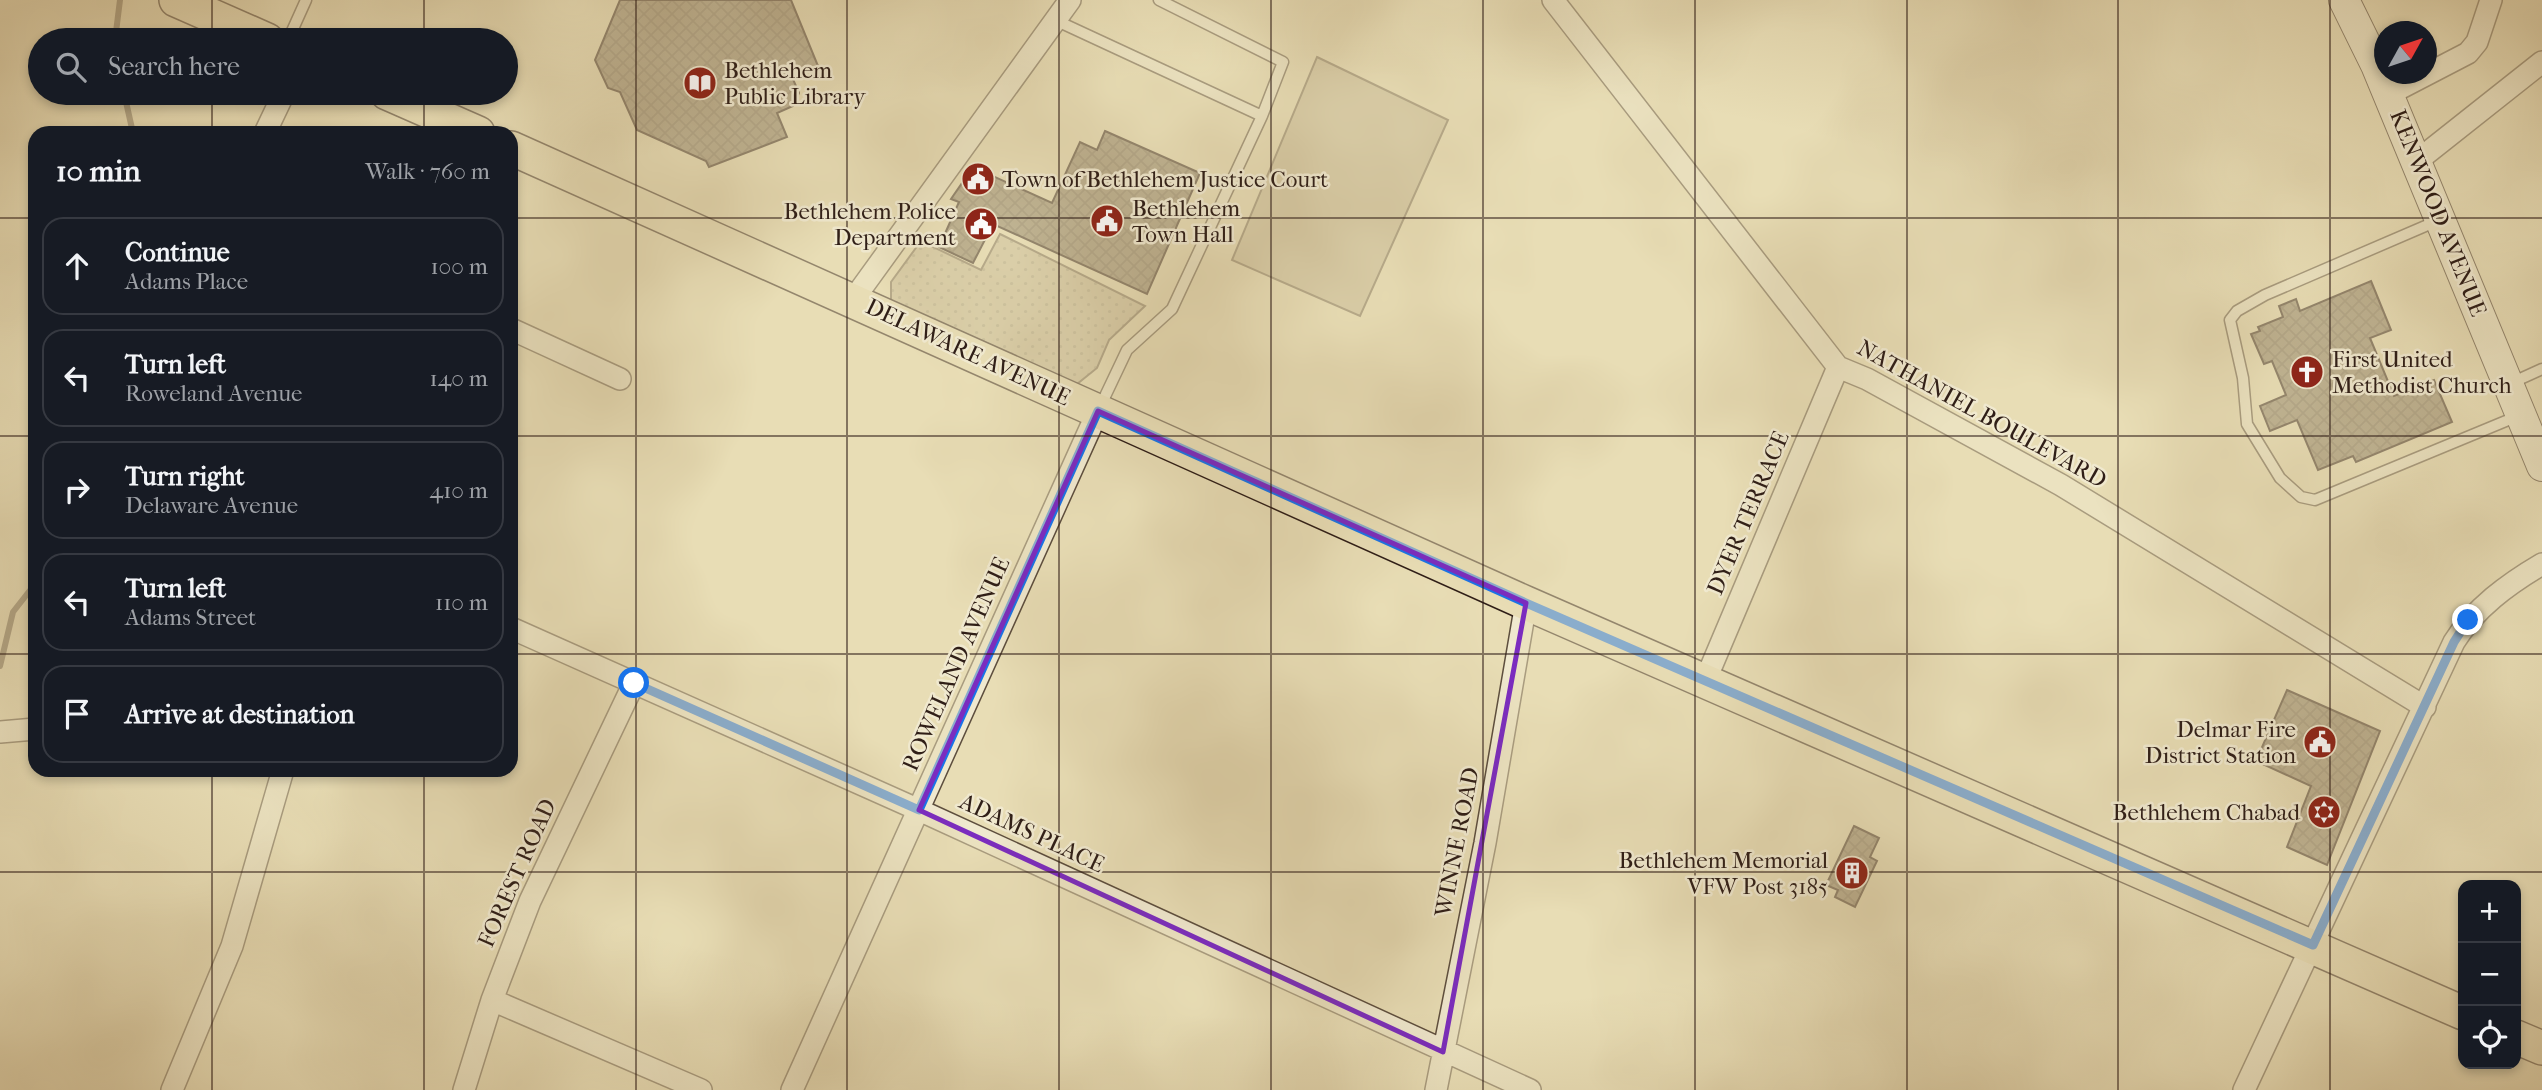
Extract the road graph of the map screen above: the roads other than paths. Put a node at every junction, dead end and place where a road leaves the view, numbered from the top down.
1 (176, 0) edge
2 (306, 0) edge
3 (1070, 0) edge
4 (1158, 0) edge
5 (1553, 0) edge
6 (2344, 0) edge
7 (2491, 0) edge
8 (1055, 20) junction
9 (240, 28) edge
10 (293, 28) edge
11 (2542, 62) edge
12 (2389, 94) junction
13 (278, 105) edge
14 (414, 105) edge
15 (1262, 116) junction
16 (268, 126) edge
17 (462, 126) edge
18 (518, 156) edge
19 (2417, 161) junction
20 (2441, 219) junction
21 (853, 300) junction
22 (518, 332) edge
23 (1838, 367) junction
24 (2542, 369) edge
25 (620, 379) dead end
26 (2509, 384) junction
27 (1098, 411) junction
28 (2534, 439) edge
29 (2542, 564) edge
30 (1526, 603) junction
31 (518, 631) edge
32 (1706, 679) junction
33 (634, 683) junction
34 (2425, 707) junction
35 (28, 730) edge
36 (0, 732) edge
37 (277, 777) edge
38 (919, 810) junction
39 (2313, 945) junction
40 (492, 1000) junction
41 (2458, 1011) edge
42 (2521, 1039) edge
43 (2542, 1048) edge
44 (1443, 1052) junction
45 (172, 1090) edge
46 (464, 1090) edge
47 (701, 1090) edge
48 (792, 1090) edge
49 (1436, 1090) edge
50 (1530, 1090) edge
51 (2244, 1090) edge

1 - 9 main road
2 - 10 lane
3 - 8 street
4 - 15 lane
5 - 23 street, NATHANIEL BOULEVARD
6 - 12 main road, KENWOOD AVENUE
7 - 12 street
8 - 15 lane
8 - 21 street
11 - 19 street
12 - 19 main road, KENWOOD AVENUE
13 - 16 street
14 - 17 main road
15 - 27 lane
18 - 21 main road, DELAWARE AVENUE
19 - 20 main road, KENWOOD AVENUE
20 - 26 main road, KENWOOD AVENUE
20 - 28 lane
21 - 27 main road, DELAWARE AVENUE
22 - 25 street
23 - 32 street, DYER TERRACE
23 - 34 street, NATHANIEL BOULEVARD
24 - 26 lane
26 - 28 main road, KENWOOD AVENUE
27 - 30 main road, DELAWARE AVENUE
27 - 38 street, ROWELAND AVENUE
29 - 34 street
30 - 32 main road, DELAWARE AVENUE
30 - 44 street, WINNE ROAD
31 - 33 street, ADAMS PLACE
32 - 39 main road, DELAWARE AVENUE
33 - 38 street, ADAMS PLACE
33 - 40 street, FOREST ROAD
34 - 39 street
35 - 36 street
37 - 45 street
38 - 44 street, ADAMS PLACE
38 - 48 street, ROWELAND AVENUE
39 - 41 main road, DELAWARE AVENUE
39 - 51 street
40 - 46 street, FOREST ROAD
40 - 47 street
42 - 43 main road
44 - 49 street, WINNE ROAD
44 - 50 street, ADAMS PLACE

